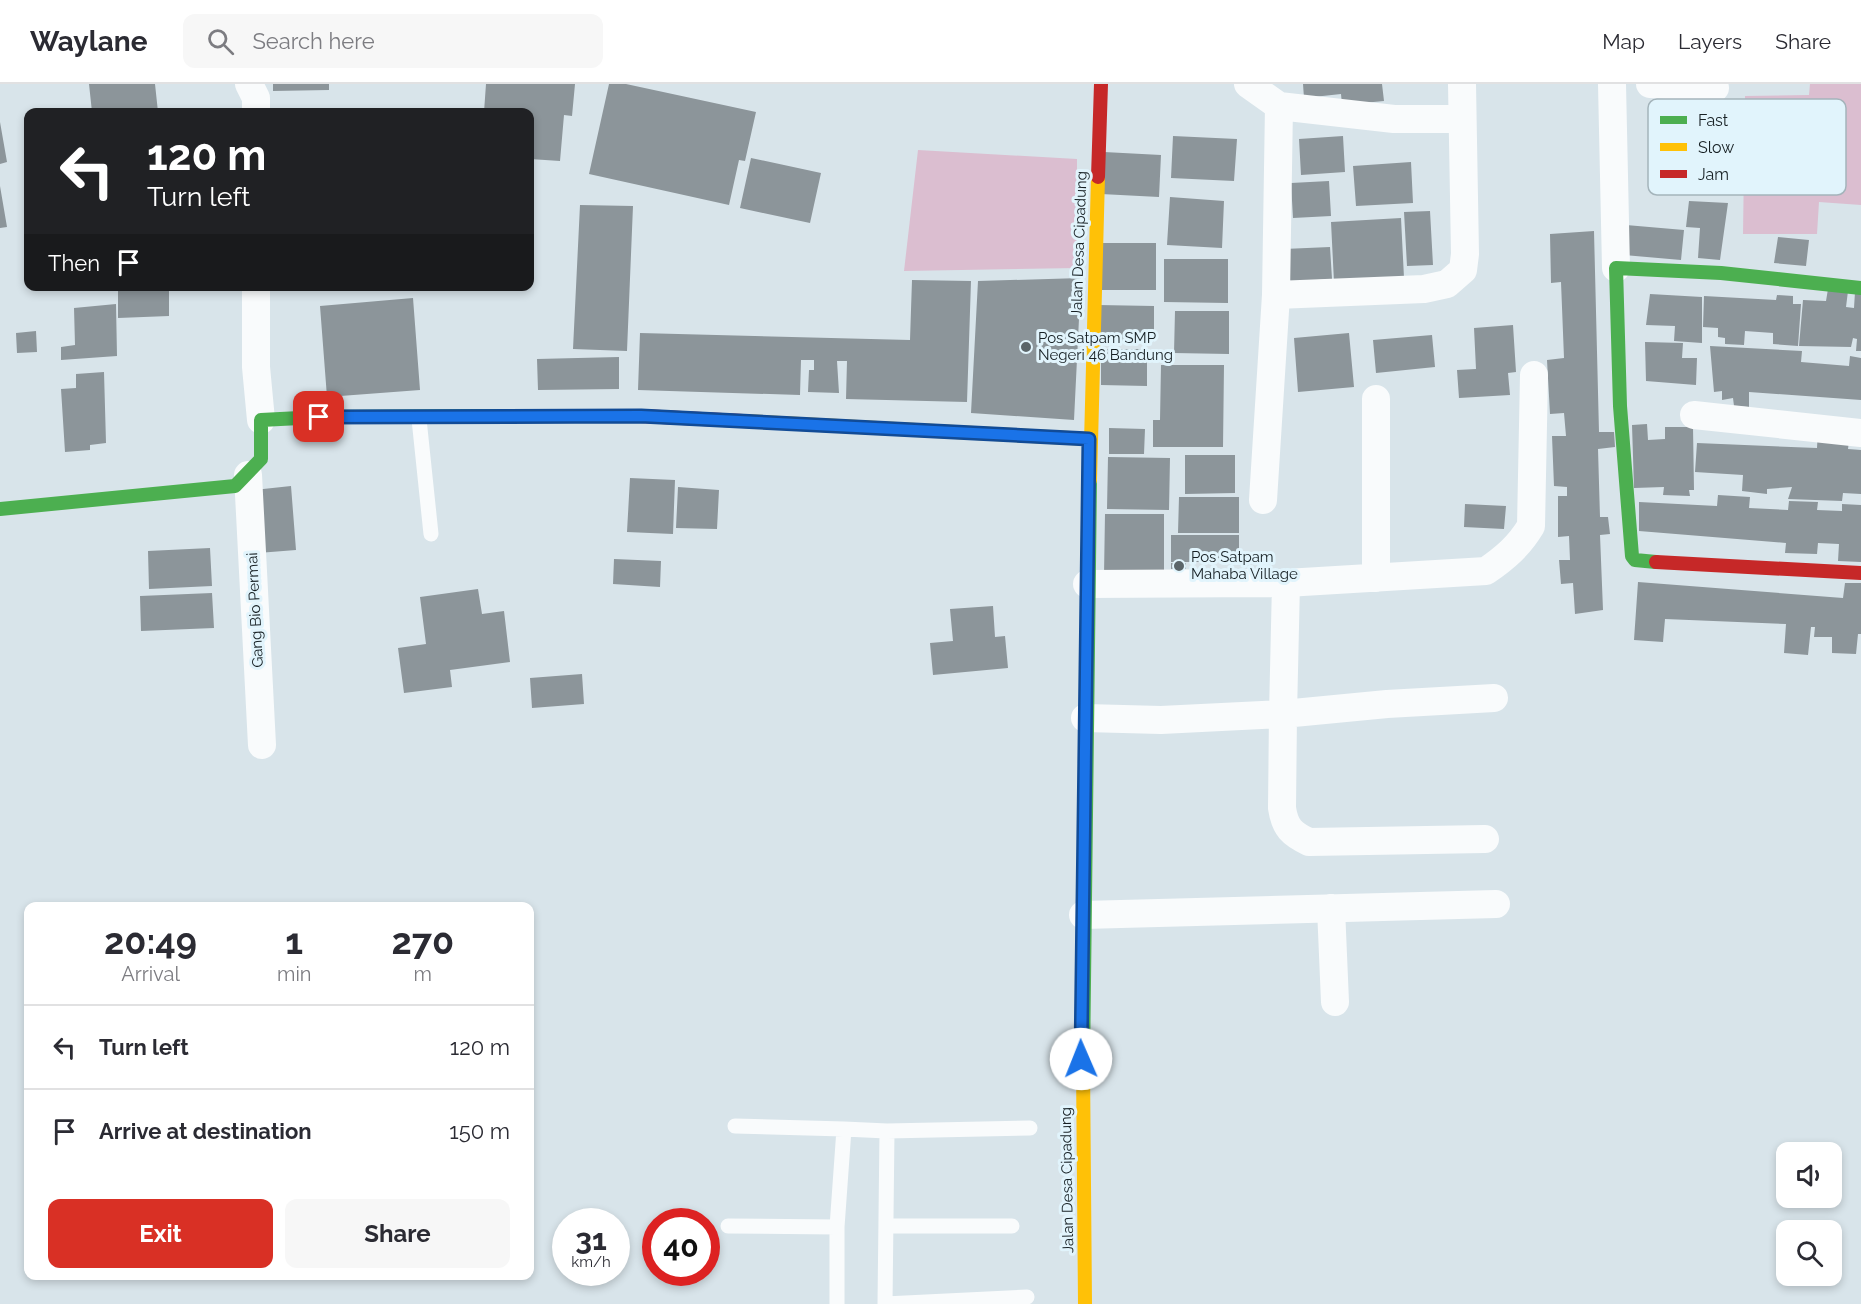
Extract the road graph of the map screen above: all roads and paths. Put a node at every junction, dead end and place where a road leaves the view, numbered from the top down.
1 (249, 84) edge
2 (1101, 84) edge
3 (1248, 84) edge
4 (1462, 84) edge
5 (1612, 84) edge
6 (1650, 84) edge
7 (1715, 88) dead end
8 (1279, 106) junction
9 (256, 108) edge
10 (1461, 119) junction
11 (1616, 268) junction
12 (1861, 288) edge
13 (256, 291) edge
14 (1276, 294) junction
15 (1534, 375) dead end
16 (1376, 399) dead end
17 (1694, 415) dead end
18 (419, 419) junction
19 (261, 420) junction
20 (1861, 433) edge
21 (1089, 439) junction
22 (248, 475) junction
23 (1263, 500) dead end
24 (0, 509) edge
25 (431, 534) dead end
26 (1861, 573) edge
27 (1376, 578) junction
28 (1286, 583) junction
29 (1087, 584) junction
30 (1494, 698) dead end
31 (1283, 714) junction
32 (1085, 718) junction
33 (262, 745) dead end
34 (1485, 839) dead end
35 (1496, 904) dead end
36 (1331, 908) junction
37 (1083, 915) junction
38 (1335, 1002) dead end
39 (735, 1126) dead end
40 (1030, 1128) dead end
41 (844, 1129) junction
42 (887, 1131) junction
43 (728, 1226) dead end
44 (886, 1226) junction
45 (1012, 1226) dead end
46 (837, 1227) junction
47 (1027, 1297) dead end
48 (837, 1304) edge
49 (1085, 1304) edge

1 - 9 street
2 - 21 street, Jalan Desa Cipadung
3 - 8 street
4 - 10 street
5 - 11 street
6 - 7 street
8 - 10 street
8 - 14 street
10 - 14 street
11 - 12 street
11 - 26 street
13 - 19 street
14 - 23 street
15 - 27 street
16 - 27 street
17 - 20 street
18 - 19 street
18 - 21 street
18 - 25 lane
19 - 22 street
21 - 29 street, Jalan Desa Cipadung
22 - 24 street
22 - 33 street, Gang Bio Permai
27 - 28 street
28 - 29 street
28 - 31 street
29 - 32 street, Jalan Desa Cipadung
30 - 31 street
31 - 32 street
31 - 34 street
32 - 37 street, Jalan Desa Cipadung
35 - 36 street
36 - 37 street
36 - 38 street
37 - 49 street, Jalan Desa Cipadung
39 - 41 lane
40 - 42 lane
41 - 42 lane
41 - 46 lane
42 - 44 lane
43 - 46 lane
44 - 45 lane
44 - 47 lane
46 - 48 lane

